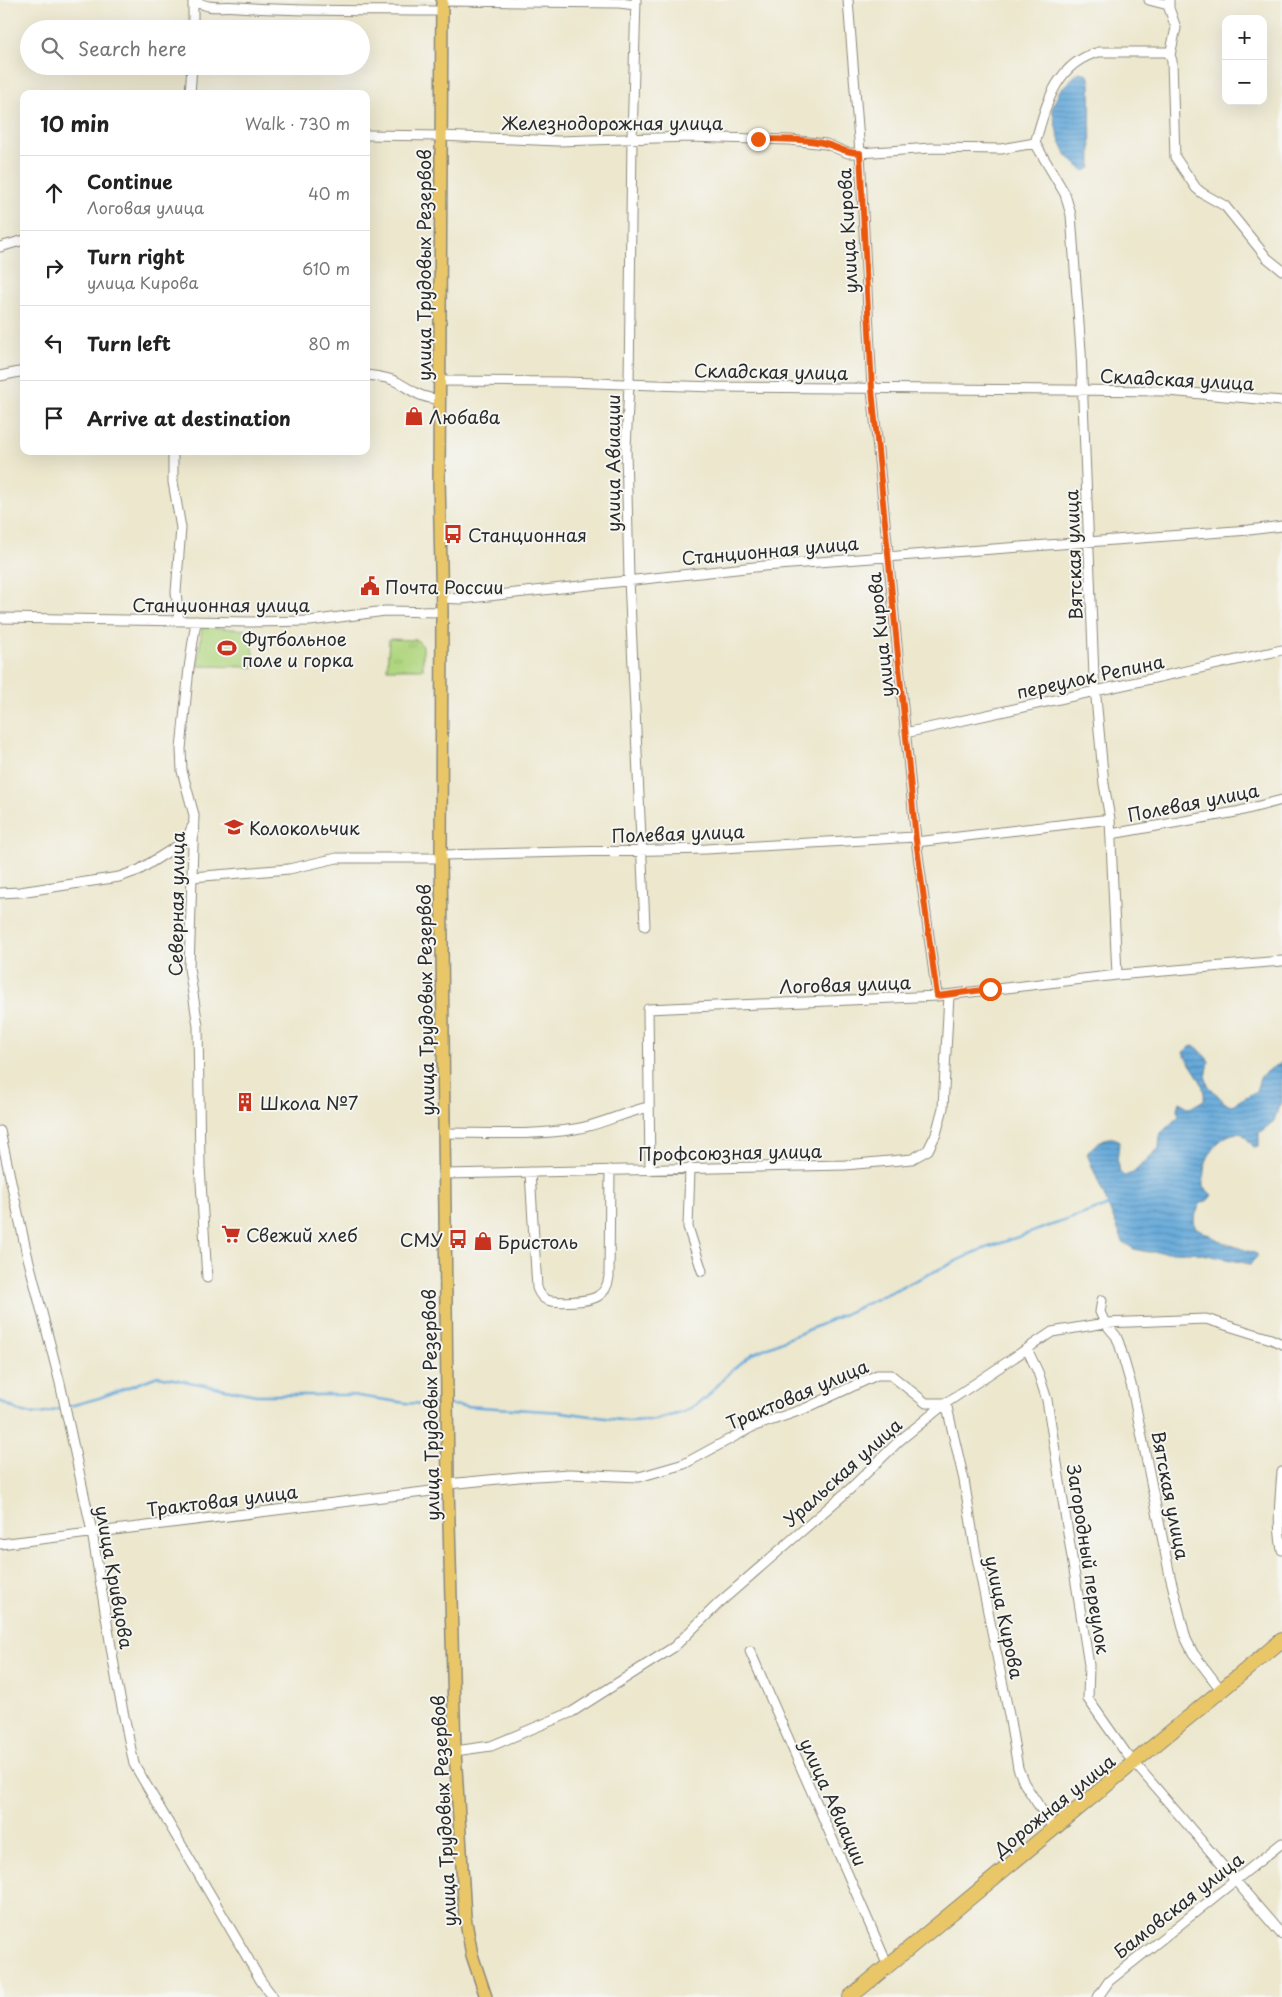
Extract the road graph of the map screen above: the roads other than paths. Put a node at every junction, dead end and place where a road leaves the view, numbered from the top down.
1 (193, 0) edge
2 (848, 0) edge
3 (1149, 0) edge
4 (636, 2) edge
5 (1169, 3) edge
6 (442, 4) edge
7 (193, 20) edge
8 (1170, 55) junction
9 (191, 75) edge
10 (190, 90) edge
11 (370, 135) edge
12 (441, 136) junction
13 (632, 139) junction
14 (1035, 143) junction
15 (860, 153) junction
16 (20, 241) edge
17 (0, 247) edge
18 (1282, 270) edge
19 (20, 372) edge
20 (0, 376) edge
21 (370, 376) edge
22 (440, 381) junction
23 (629, 384) junction
24 (872, 389) junction
25 (1082, 391) junction
26 (440, 399) junction
27 (1282, 401) edge
28 (173, 455) edge
29 (1282, 526) edge
30 (1089, 542) junction
31 (888, 557) junction
32 (629, 579) junction
33 (441, 598) junction
34 (442, 612) junction
35 (0, 618) edge
36 (179, 621) junction
37 (196, 621) junction
38 (1282, 650) edge
39 (1095, 691) junction
40 (905, 733) junction
41 (1282, 800) edge
42 (1110, 820) junction
43 (194, 822) junction
44 (1111, 834) junction
45 (916, 839) junction
46 (642, 851) junction
47 (441, 856) junction
48 (192, 877) junction
49 (0, 893) edge
50 (644, 926) dead end
51 (1282, 961) edge
52 (1117, 975) junction
53 (949, 995) junction
54 (937, 996) junction
55 (649, 1107) junction
56 (0, 1131) edge
57 (444, 1133) junction
58 (690, 1169) junction
59 (610, 1170) junction
60 (650, 1170) junction
61 (530, 1172) junction
62 (444, 1174) junction
63 (702, 1271) dead end
64 (207, 1278) dead end
65 (1102, 1300) dead end
66 (1105, 1323) junction
67 (1282, 1344) edge
68 (1027, 1349) junction
69 (946, 1403) junction
70 (1282, 1472) edge
71 (448, 1487) junction
72 (1281, 1494) edge
73 (92, 1532) junction
74 (0, 1544) edge
75 (1282, 1550) edge
76 (1282, 1640) edge
77 (750, 1651) dead end
78 (1222, 1691) junction
79 (455, 1750) junction
80 (1135, 1763) junction
81 (1054, 1829) junction
82 (1282, 1843) edge
83 (1235, 1880) junction
84 (1282, 1935) edge
85 (888, 1966) junction
86 (273, 1997) edge
87 (486, 1997) edge
88 (850, 1997) edge
89 (1098, 1997) edge

1 - 6 street
1 - 7 street
2 - 15 street, улица Кирова
3 - 5 street
4 - 6 street
4 - 13 street, улица Авиации
5 - 8 street
6 - 12 main road, улица Трудовых Резервов
8 - 14 street
8 - 18 street
9 - 10 street
11 - 12 street, Железнодорожная улица
12 - 13 street, Железнодорожная улица
12 - 22 main road, улица Трудовых Резервов
13 - 15 street, Железнодорожная улица
13 - 23 street, улица Авиации
14 - 15 street, Железнодорожная улица
14 - 25 street, Вятская улица
15 - 24 street, улица Кирова
16 - 17 street
19 - 20 street
21 - 26 street
22 - 23 street, Складская улица
22 - 26 main road, улица Трудовых Резервов
23 - 24 street, Складская улица
23 - 32 street, улица Авиации
24 - 25 street, Складская улица
24 - 31 street, улица Кирова
25 - 27 street, Складская улица
25 - 30 street, Вятская улица
26 - 33 main road, улица Трудовых Резервов
28 - 36 street
29 - 30 street, Станционная улица
30 - 31 street, Станционная улица
30 - 39 street, Вятская улица
31 - 32 street, Станционная улица
31 - 40 street, улица Кирова
32 - 33 street, Станционная улица
32 - 46 street, улица Авиации
33 - 34 main road, улица Трудовых Резервов
34 - 37 street, Станционная улица
34 - 47 main road, улица Трудовых Резервов
35 - 36 street, Станционная улица
36 - 37 street, Станционная улица
37 - 43 street, Северная улица
38 - 39 street, переулок Репина
39 - 40 street, переулок Репина
39 - 42 street, Вятская улица
40 - 45 street, улица Кирова
41 - 44 street, Полевая улица
42 - 44 street, Вятская улица
42 - 45 street, Полевая улица
43 - 48 street, Северная улица
43 - 49 street
44 - 52 street, Вятская улица
45 - 46 street, Полевая улица
45 - 54 street, улица Кирова
46 - 47 street, Полевая улица
46 - 50 street, улица Авиации
47 - 48 street, Полевая улица
47 - 57 main road, улица Трудовых Резервов
48 - 64 street, Северная улица
51 - 52 street, Логовая улица
52 - 53 street, Логовая улица
53 - 54 street, Логовая улица
53 - 58 street, Профсоюзная улица
54 - 55 street, Логовая улица
55 - 57 street
55 - 60 street
56 - 73 street, улица Кривцова
57 - 62 main road, улица Трудовых Резервов
58 - 60 street, Профсоюзная улица
58 - 63 street
59 - 60 street, Профсоюзная улица
59 - 61 street, Профсоюзная улица
59 - 61 street
61 - 62 street, Профсоюзная улица
62 - 71 main road, улица Трудовых Резервов
65 - 66 street, Вятская улица
66 - 67 street, Уральская улица
66 - 68 street, Уральская улица
66 - 78 street, Вятская улица
68 - 69 street, Уральская улица
68 - 80 street, Загородный переулок
69 - 71 street, Трактовая улица
69 - 79 street, Уральская улица
69 - 81 street, улица Кирова
70 - 72 street
71 - 73 street, Трактовая улица
71 - 79 main road, улица Трудовых Резервов
72 - 75 street
73 - 74 street, Трактовая улица
73 - 86 street, улица Кривцова
76 - 78 highway, Дорожная улица
77 - 85 street, улица Авиации
78 - 80 highway, Дорожная улица
79 - 87 main road, улица Трудовых Резервов
80 - 81 highway, Дорожная улица
80 - 83 street, Загородный переулок
81 - 85 highway, Дорожная улица
82 - 83 street, Бамовская улица
83 - 84 street, Загородный переулок
83 - 89 street, Бамовская улица
85 - 88 highway, Дорожная улица

